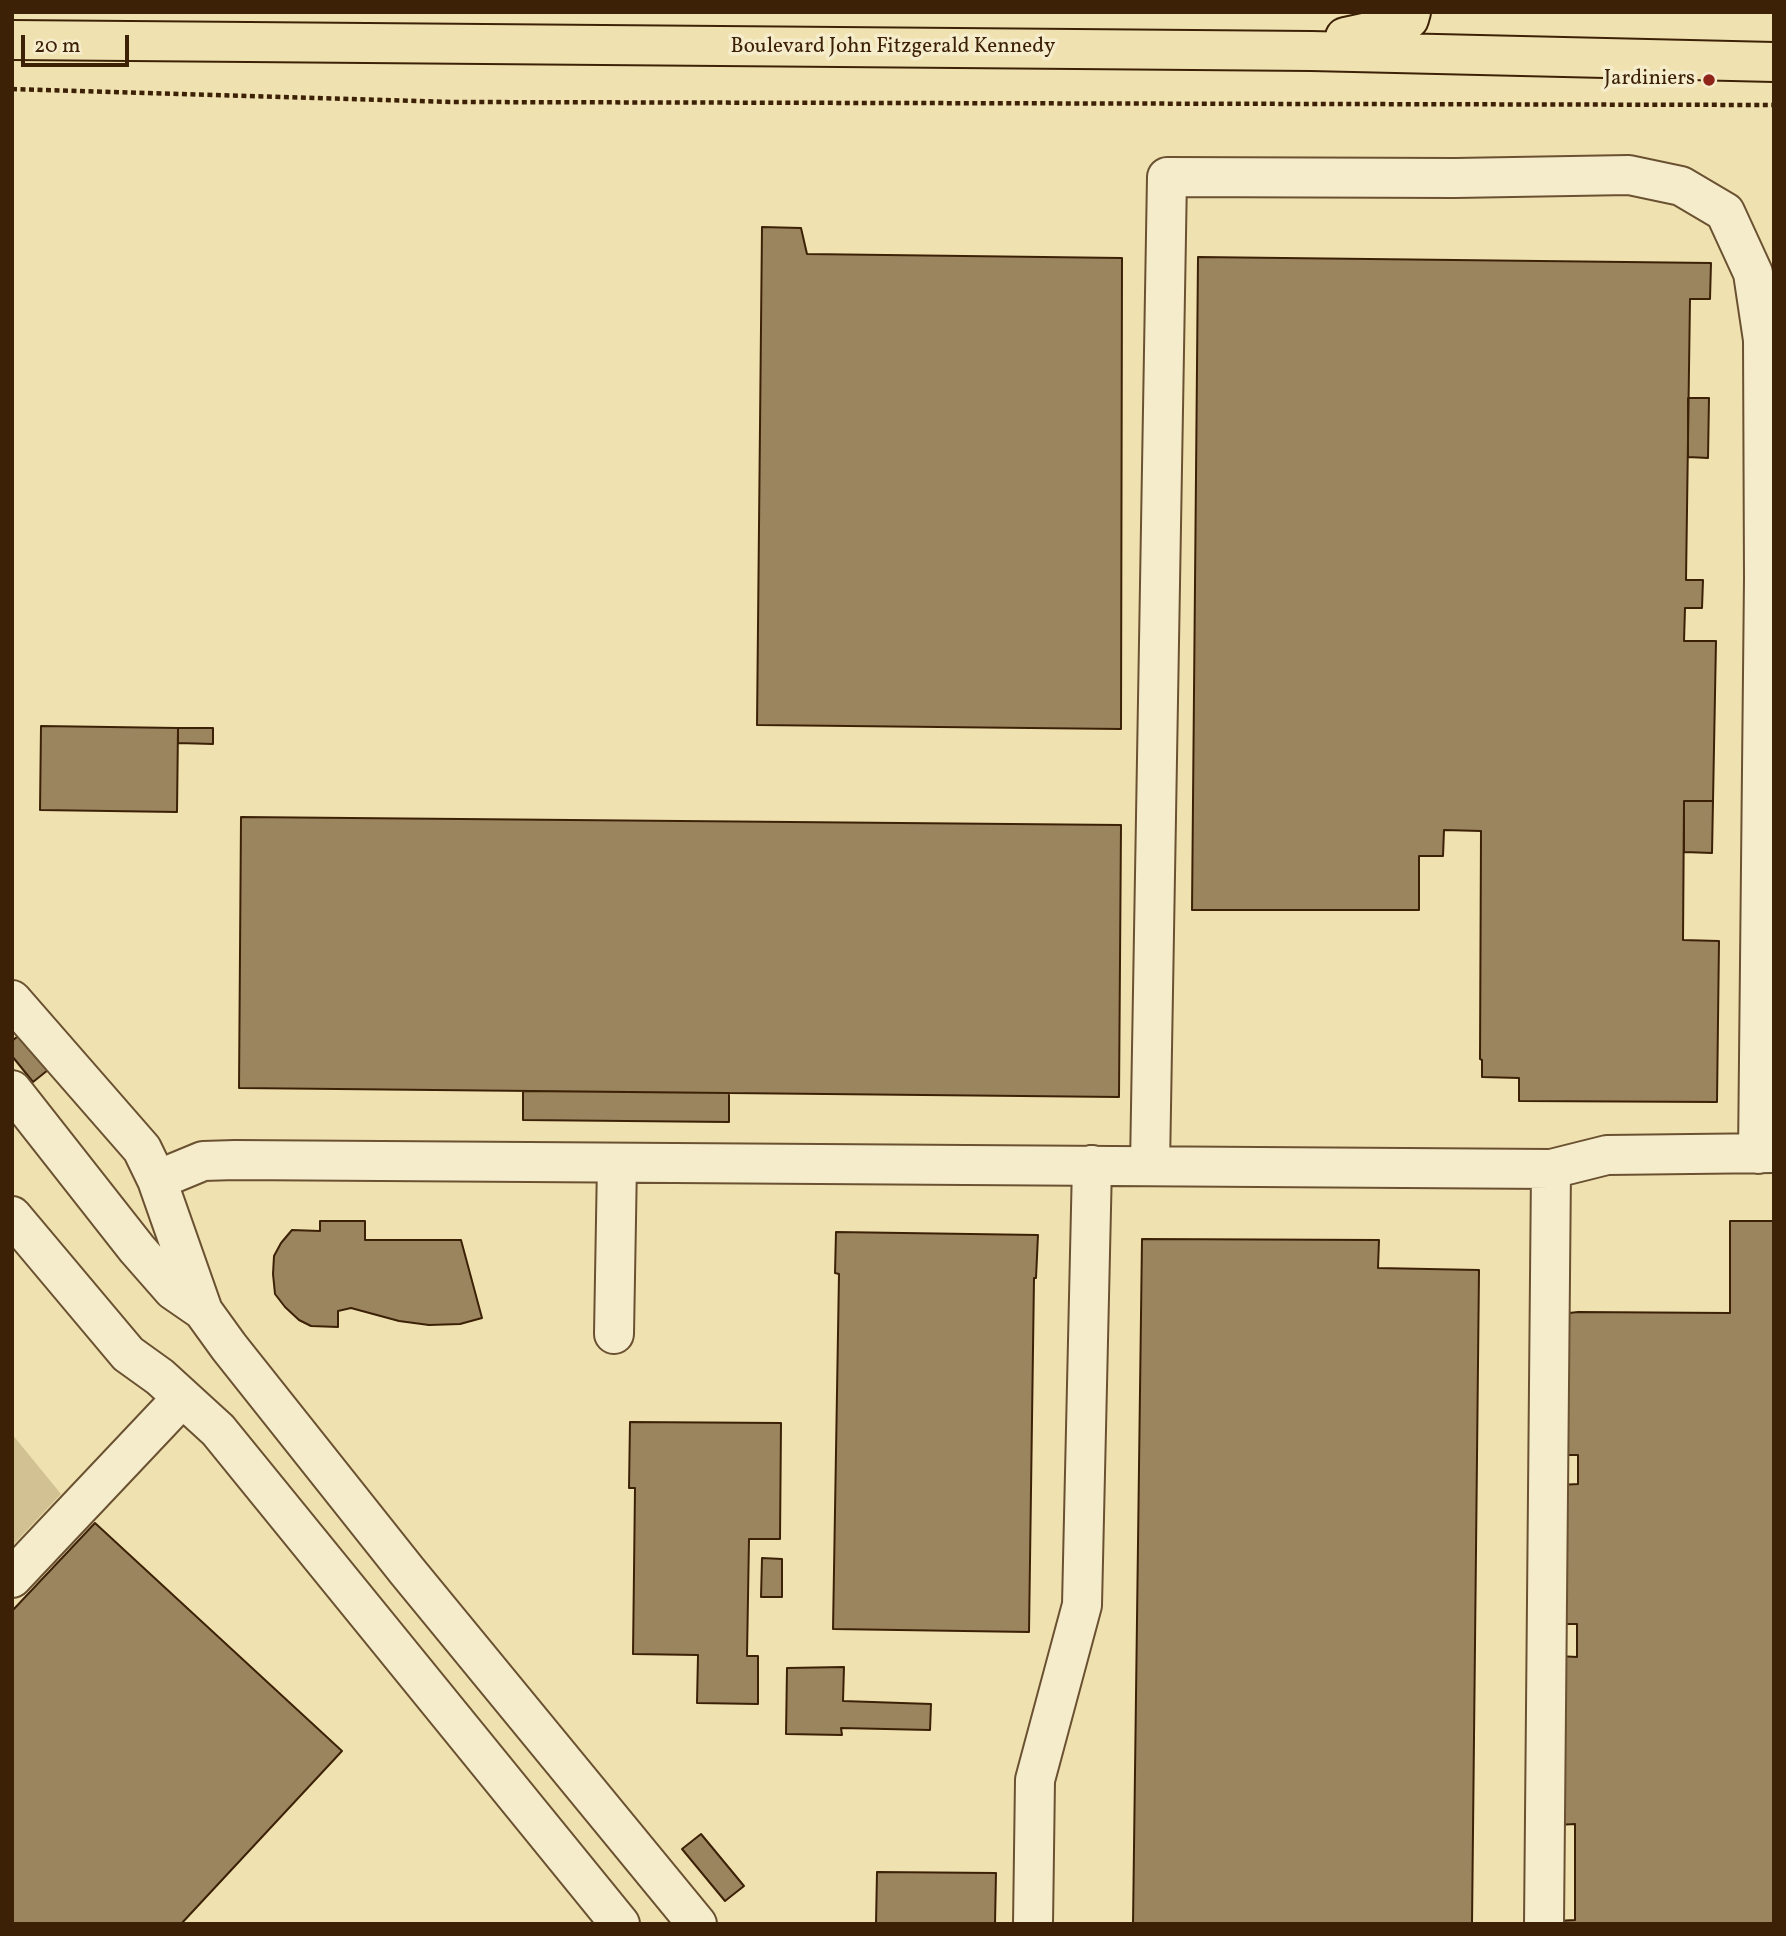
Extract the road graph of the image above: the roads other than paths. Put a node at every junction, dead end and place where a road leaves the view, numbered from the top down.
1 (1411, 12) edge
2 (12, 40) edge
3 (1311, 51) junction
4 (1774, 61) edge
5 (21, 1011) edge
6 (12, 1090) edge
7 (1766, 1154) edge
8 (617, 1163) junction
9 (150, 1165) junction
10 (1092, 1165) junction
11 (1150, 1165) junction
12 (1551, 1169) junction
13 (12, 1216) edge
14 (203, 1311) junction
15 (614, 1334) dead end
16 (182, 1398) junction
17 (12, 1578) edge
18 (620, 1924) edge
19 (697, 1924) edge
20 (1033, 1924) edge
21 (1544, 1924) edge

1 - 3 main road
2 - 3 main road, Boulevard John Fitzgerald Kennedy
3 - 4 main road, Boulevard John Fitzgerald Kennedy
5 - 9 lane
6 - 14 lane
7 - 11 lane
7 - 12 lane
8 - 9 lane
8 - 10 lane
8 - 15 lane
9 - 14 lane
10 - 11 lane
10 - 20 lane
11 - 12 lane
12 - 21 lane
13 - 16 lane
14 - 19 lane
16 - 17 lane
16 - 18 lane

